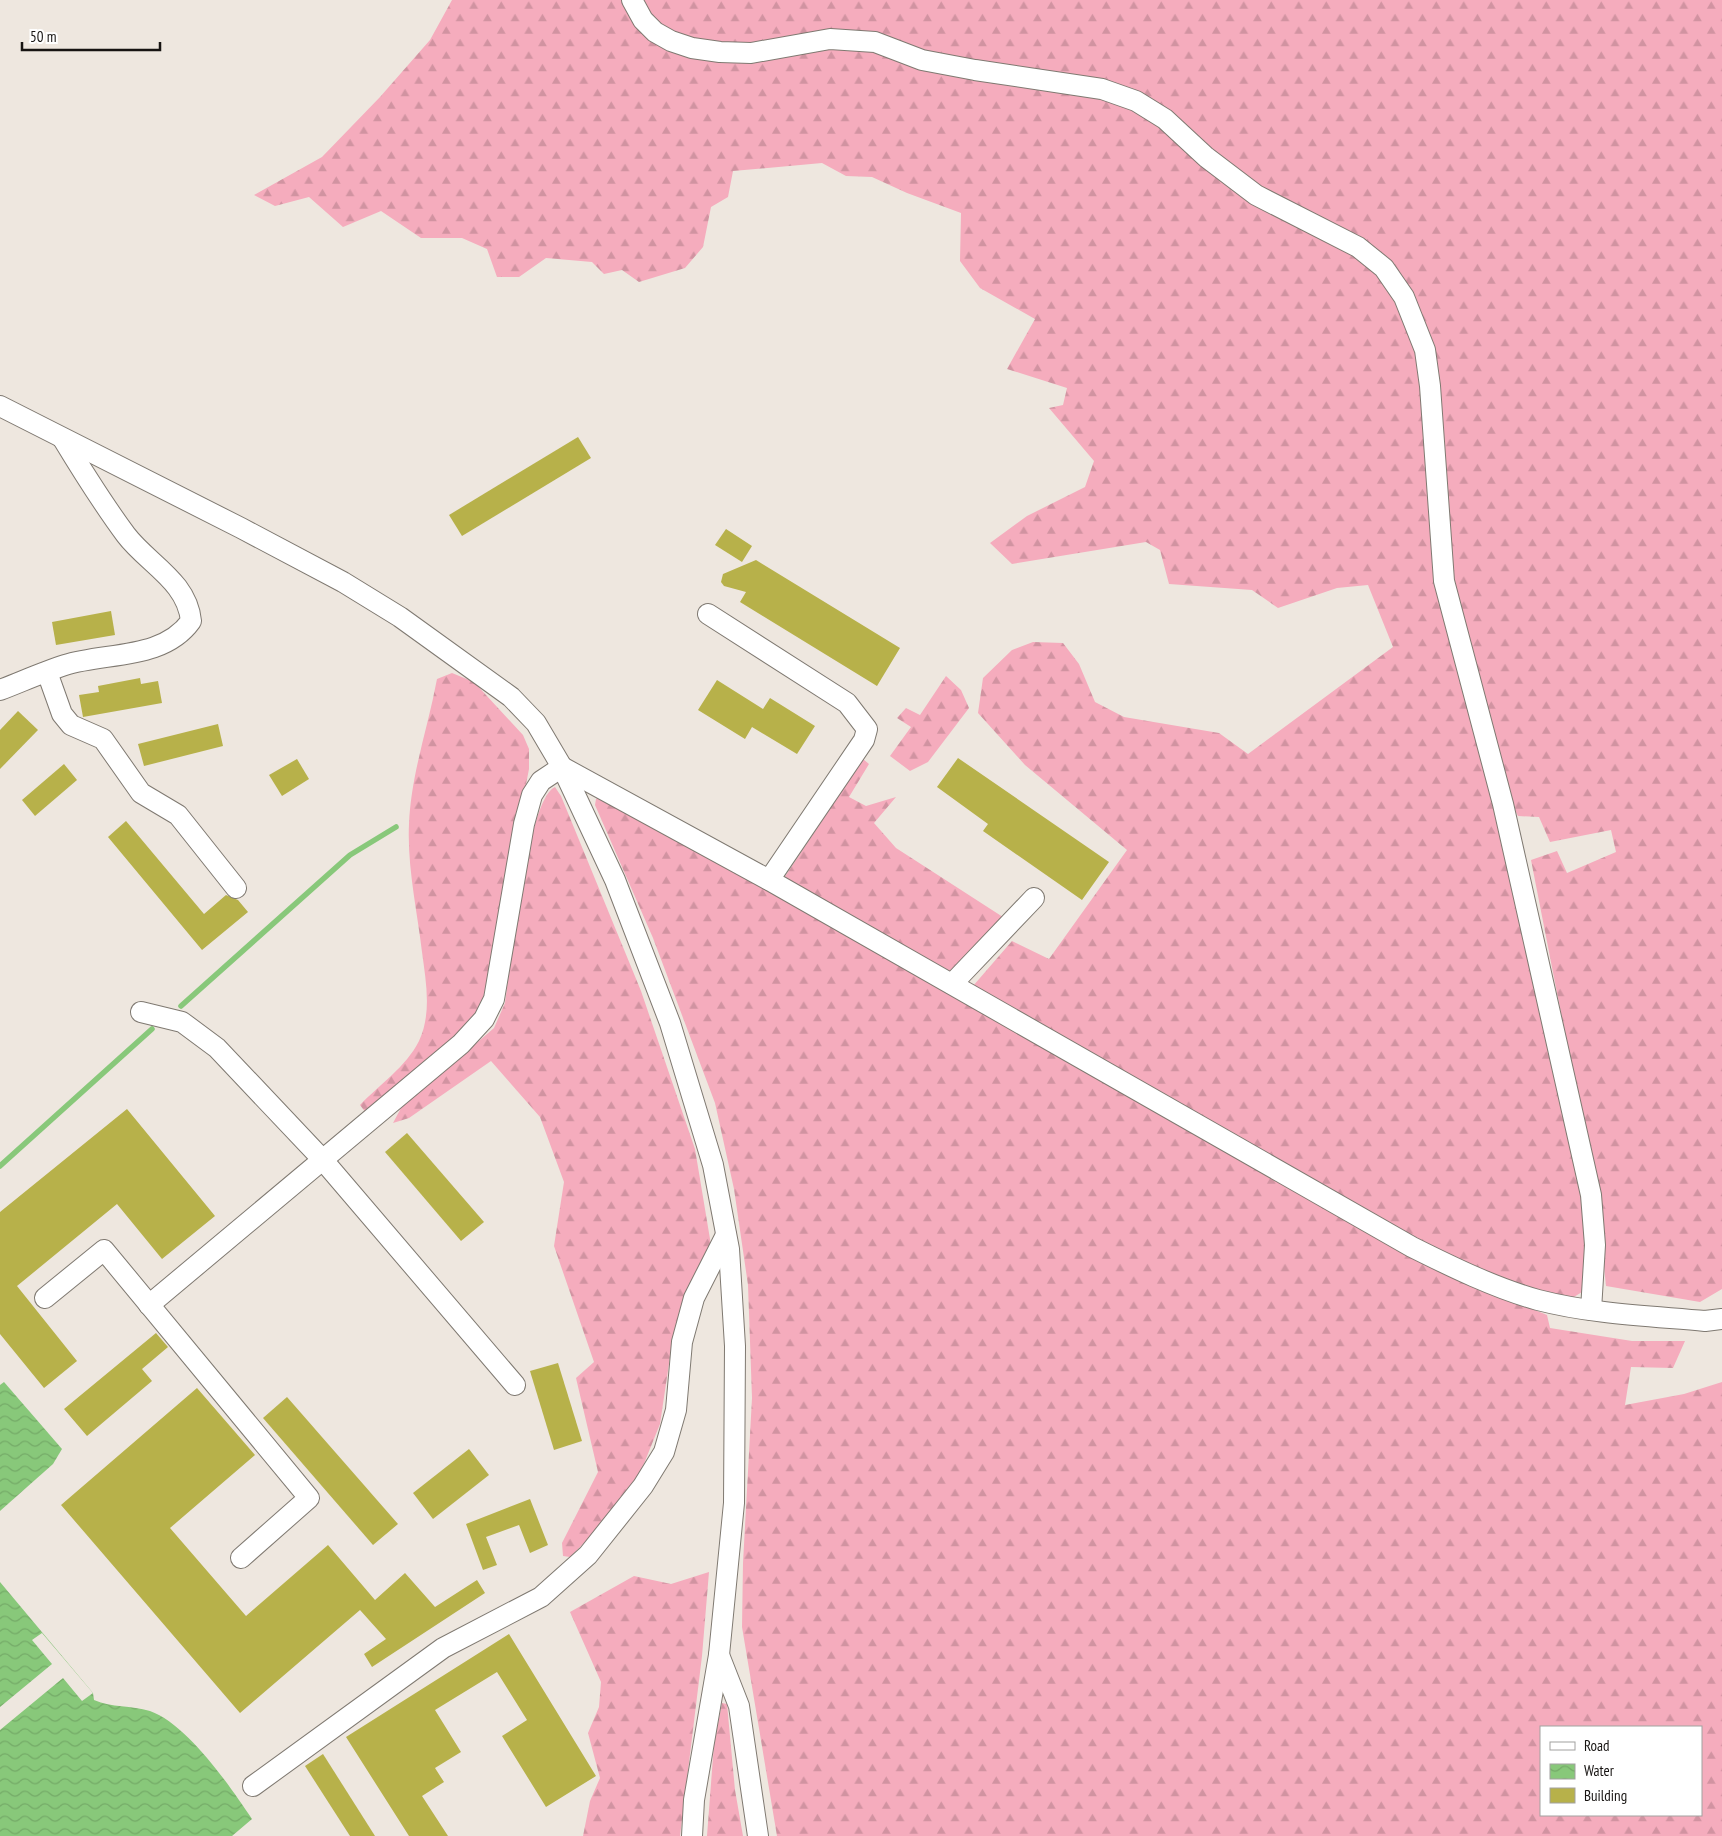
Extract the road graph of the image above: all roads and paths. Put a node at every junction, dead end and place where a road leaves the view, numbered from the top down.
1 (632, 0) edge
2 (0, 406) edge
3 (63, 439) junction
4 (708, 614) dead end
5 (47, 672) junction
6 (0, 690) edge
7 (562, 767) junction
8 (769, 880) junction
9 (236, 888) dead end
10 (1034, 898) dead end
11 (952, 984) junction
12 (141, 1012) dead end
13 (322, 1159) junction
14 (726, 1235) junction
15 (45, 1298) dead end
16 (149, 1305) junction
17 (1591, 1310) junction
18 (1722, 1319) edge
19 (515, 1385) dead end
20 (241, 1558) dead end
21 (718, 1655) junction
22 (253, 1786) dead end
23 (692, 1836) edge
24 (758, 1836) edge

1 - 17 street
2 - 3 street
3 - 5 street
3 - 7 street
4 - 8 street
5 - 6 street
5 - 9 street
7 - 8 street
7 - 13 street
7 - 14 street
8 - 11 street
10 - 11 street
11 - 17 street
12 - 13 street
13 - 16 street
13 - 19 street
14 - 21 street
14 - 22 street
15 - 16 street
16 - 20 street
17 - 18 street
21 - 23 street
21 - 24 street

